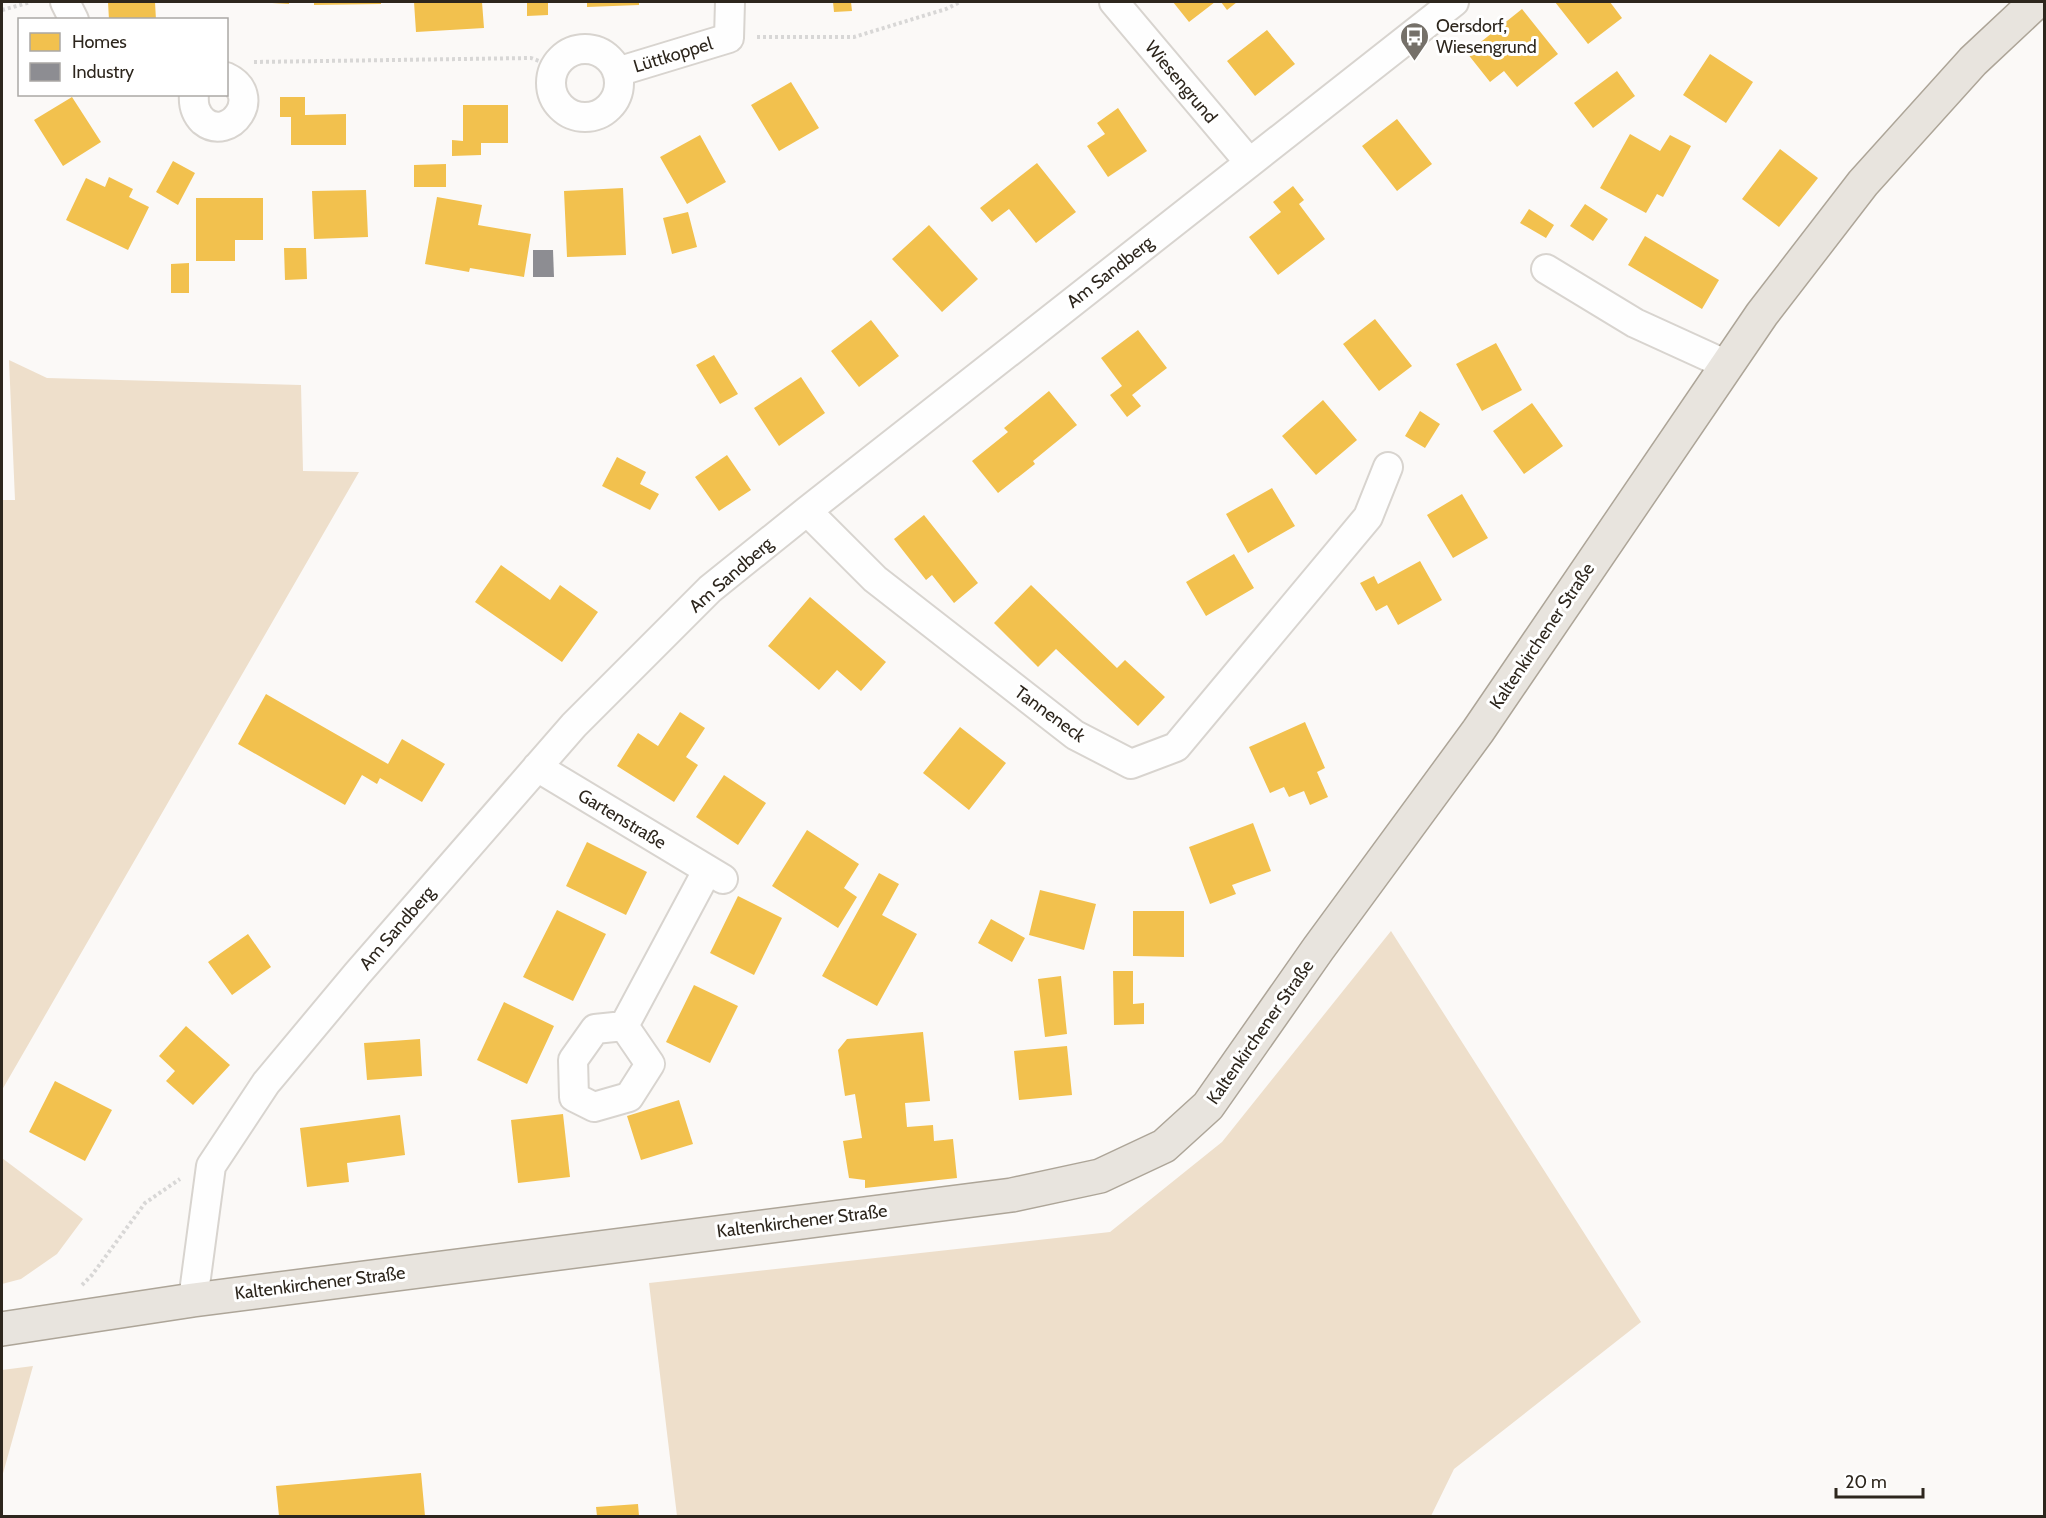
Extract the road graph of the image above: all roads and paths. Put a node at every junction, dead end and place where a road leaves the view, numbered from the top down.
1 (31, 2) edge
2 (65, 2) edge
3 (730, 2) edge
4 (960, 2) edge
5 (1114, 2) edge
6 (1454, 2) edge
7 (2036, 2) edge
8 (2, 10) edge
9 (73, 18) edge
10 (729, 38) junction
11 (555, 67) junction
12 (617, 72) junction
13 (231, 80) edge
14 (194, 96) edge
15 (1249, 162) junction
16 (1546, 269) dead end
17 (1727, 365) junction
18 (1388, 467) dead end
19 (807, 511) junction
20 (537, 767) junction
21 (624, 1026) dead end
22 (220, 1152) junction
23 (78, 1289) dead end
24 (193, 1300) junction
25 (2, 1329) edge

1 - 8 path
2 - 9 street
3 - 10 street, Lüttkoppel
4 - 10 path
5 - 15 street, Wiesengrund
6 - 15 street, Am Sandberg
7 - 17 main road, Kaltenkirchener Straße
10 - 12 street, Lüttkoppel
11 - 12 street, Lüttkoppel
11 - 12 street, Lüttkoppel
11 - 13 path
13 - 14 street
15 - 19 street, Am Sandberg
16 - 17 street
17 - 24 main road, Kaltenkirchener Straße
18 - 19 street, Tanneneck
19 - 20 street, Am Sandberg
20 - 21 street, Gartenstraße
20 - 22 street, Am Sandberg
22 - 23 path
22 - 24 street, Am Sandberg
24 - 25 main road, Kaltenkirchener Straße

